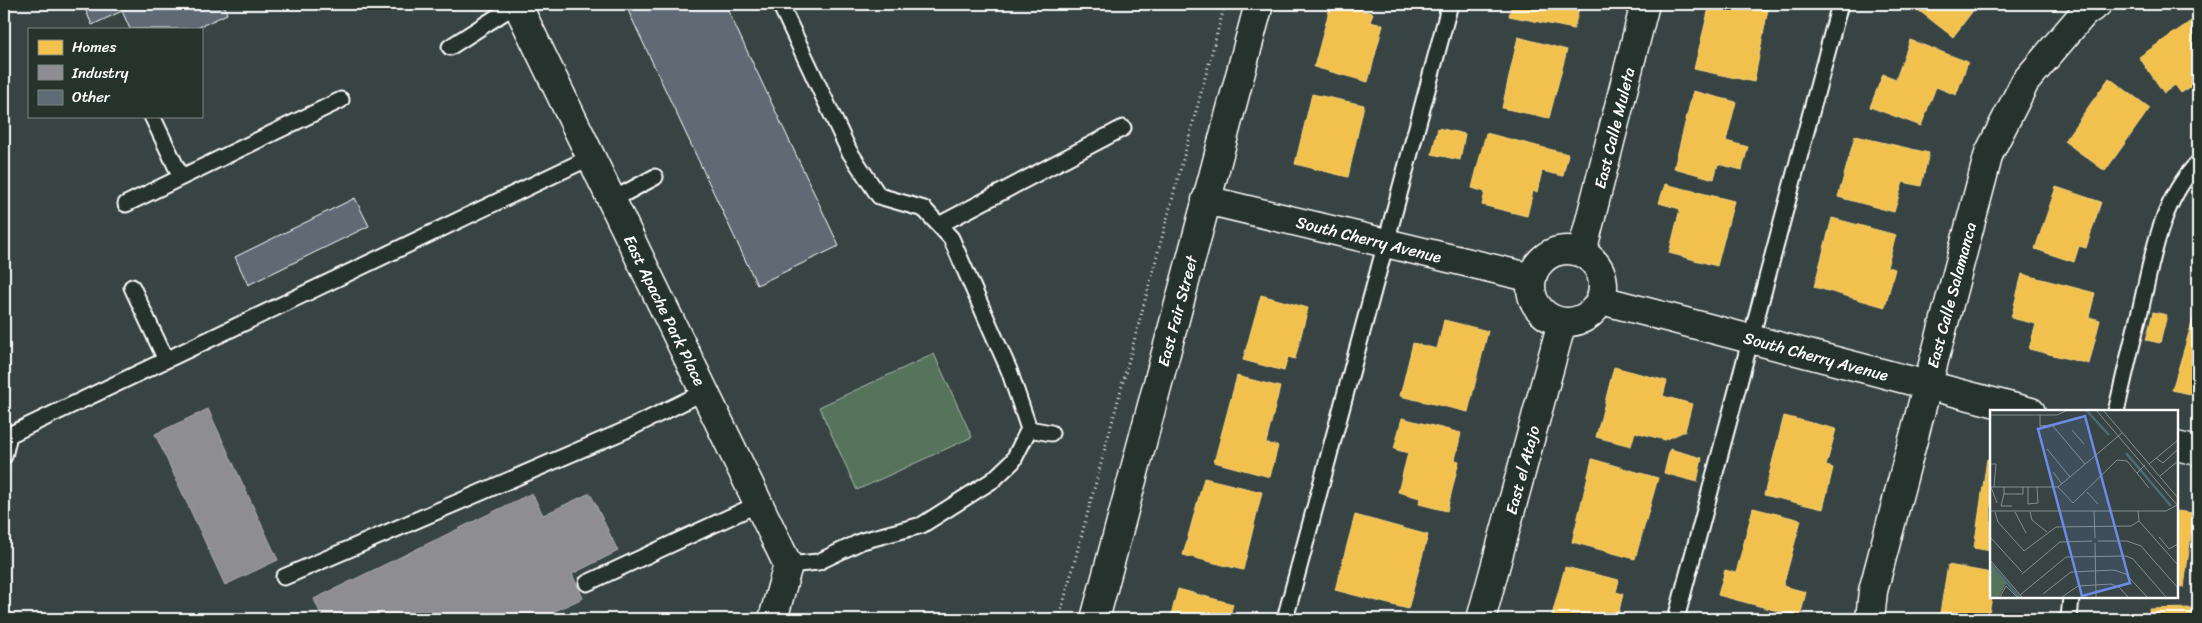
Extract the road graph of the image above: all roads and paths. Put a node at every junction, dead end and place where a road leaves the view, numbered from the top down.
1 (517, 4) edge
2 (780, 4) edge
3 (1225, 4) edge
4 (1259, 4) edge
5 (1450, 4) edge
6 (1645, 4) edge
7 (1840, 4) edge
8 (2098, 4) edge
9 (450, 47) dead end
10 (340, 100) dead end
11 (153, 118) edge
12 (1123, 128) dead end
13 (591, 157) junction
14 (2198, 163) edge
15 (181, 177) junction
16 (655, 177) dead end
17 (612, 200) junction
18 (1206, 200) junction
19 (126, 204) dead end
20 (939, 224) junction
21 (1387, 243) junction
22 (1582, 252) junction
23 (1532, 278) junction
24 (132, 287) dead end
25 (1601, 300) junction
26 (1562, 322) junction
27 (1750, 339) junction
28 (166, 360) junction
29 (1926, 385) junction
30 (704, 392) junction
31 (2023, 410) edge
32 (2116, 410) edge
33 (1029, 429) junction
34 (1051, 433) dead end
35 (2177, 446) edge
36 (2198, 451) edge
37 (4, 456) edge
38 (758, 504) junction
39 (788, 566) junction
40 (284, 577) dead end
41 (587, 583) dead end
42 (2071, 598) edge
43 (773, 619) edge
44 (1059, 619) edge
45 (1095, 619) edge
46 (1285, 619) edge
47 (1481, 619) edge
48 (1676, 619) edge
49 (1870, 619) edge
50 (2069, 619) edge

1 - 9 lane
1 - 13 street, East Apache Park Place
2 - 20 lane
3 - 44 path
4 - 18 street, East Fair Street
5 - 21 lane
6 - 22 street, East Calle Muleta
7 - 27 lane
8 - 29 street, East Calle Salamanca
10 - 15 lane
11 - 15 lane
12 - 20 lane
13 - 17 street, East Apache Park Place
13 - 28 lane
14 - 32 lane
15 - 19 lane
16 - 17 lane
17 - 30 street, East Apache Park Place
18 - 21 street, South Cherry Avenue
18 - 45 street, East Fair Street
20 - 33 lane
21 - 23 street, South Cherry Avenue
21 - 46 lane
22 - 23 street
22 - 25 street
23 - 26 street
24 - 28 lane
25 - 26 street
25 - 27 street, South Cherry Avenue
26 - 47 street, East el Atajo
27 - 29 street, South Cherry Avenue
27 - 48 lane
28 - 37 lane
29 - 31 street, South Cherry Avenue
29 - 49 street, East Calle Salamanca
30 - 38 street, East Apache Park Place
30 - 40 lane
33 - 34 lane
33 - 39 lane
35 - 36 street
38 - 39 street, East Apache Park Place
38 - 41 lane
39 - 43 street
42 - 50 lane

